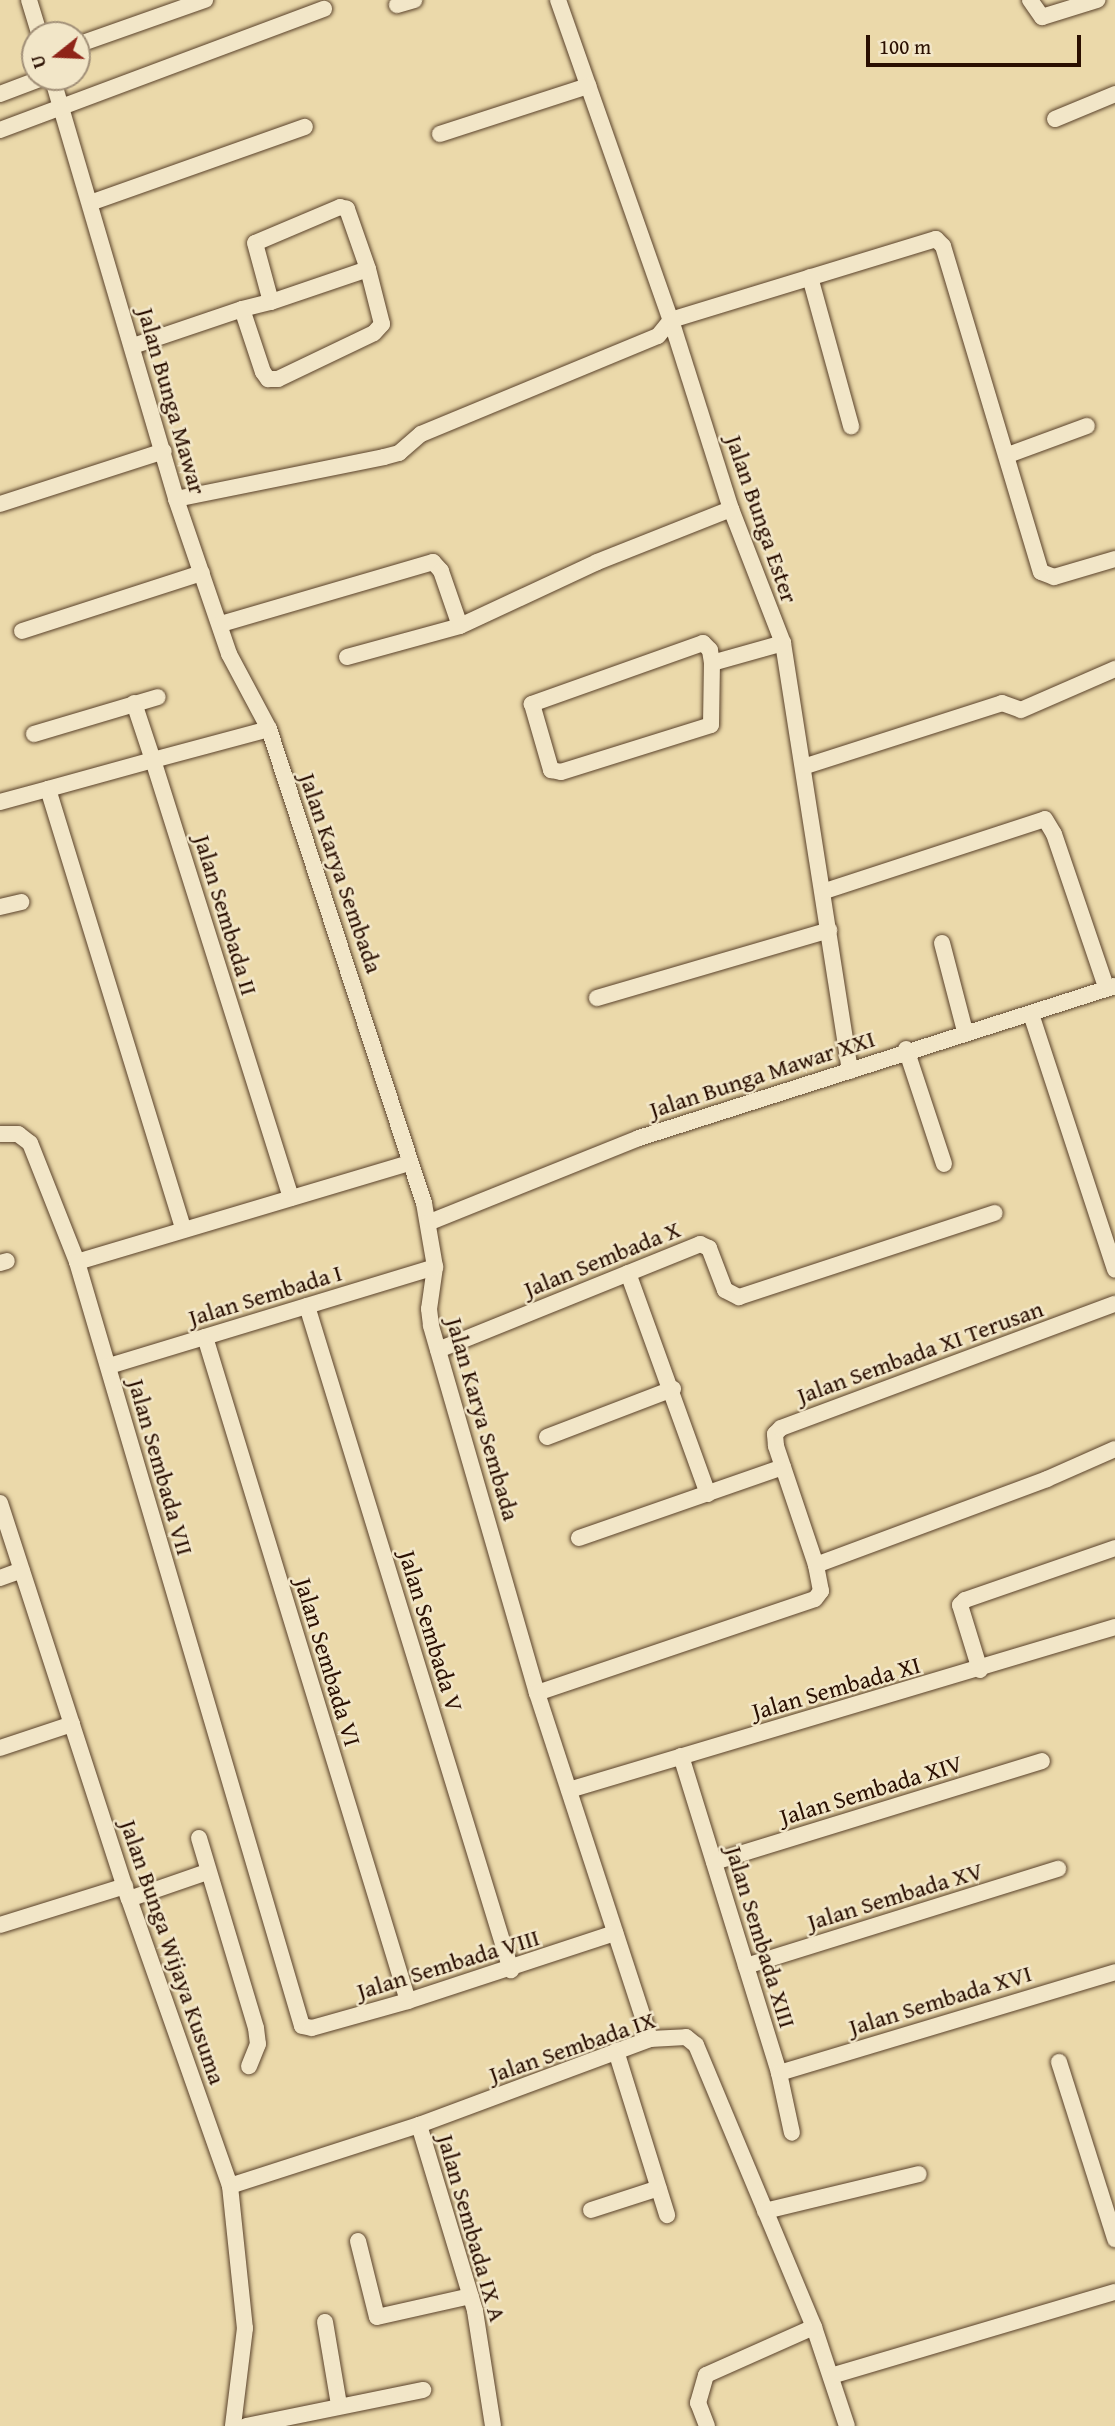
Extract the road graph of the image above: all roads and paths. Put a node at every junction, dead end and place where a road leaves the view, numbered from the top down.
1 (29, 0) edge
2 (205, 0) edge
3 (414, 0) edge
4 (558, 0) edge
5 (1030, 0) edge
6 (1097, 0) edge
7 (397, 5) dead end
8 (324, 9) dead end
9 (36, 21) edge
10 (91, 40) edge
11 (21, 86) edge
12 (587, 86) junction
13 (56, 91) edge
14 (0, 94) edge
15 (1115, 94) edge
16 (61, 107) junction
17 (1055, 119) dead end
18 (305, 127) dead end
19 (0, 130) edge
20 (440, 134) dead end
21 (90, 203) junction
22 (368, 269) junction
23 (810, 277) junction
24 (271, 302) junction
25 (242, 309) junction
26 (671, 320) junction
27 (133, 346) junction
28 (851, 426) dead end
29 (1087, 426) dead end
30 (164, 451) junction
31 (1008, 455) junction
32 (176, 499) junction
33 (0, 504) edge
34 (731, 509) junction
35 (1115, 559) edge
36 (202, 573) junction
37 (221, 624) junction
38 (460, 626) junction
39 (22, 631) dead end
40 (783, 643) junction
41 (347, 657) dead end
42 (712, 663) junction
43 (1115, 669) edge
44 (158, 697) dead end
45 (134, 703) junction
46 (269, 729) junction
47 (34, 734) dead end
48 (153, 760) junction
49 (806, 766) junction
50 (48, 789) junction
51 (0, 802) edge
52 (825, 891) junction
53 (21, 902) dead end
54 (0, 907) edge
55 (829, 930) junction
56 (942, 943) dead end
57 (1110, 986) edge
58 (597, 998) dead end
59 (1031, 1014) junction
60 (965, 1031) junction
61 (906, 1049) junction
62 (850, 1071) junction
63 (0, 1134) edge
64 (411, 1163) junction
65 (944, 1164) dead end
66 (291, 1198) junction
67 (995, 1213) dead end
68 (430, 1222) junction
69 (184, 1230) junction
70 (77, 1262) junction
71 (435, 1267) junction
72 (1115, 1270) edge
73 (628, 1273) junction
74 (1115, 1304) edge
75 (307, 1306) junction
76 (205, 1337) junction
77 (438, 1350) junction
78 (108, 1366) junction
79 (673, 1389) junction
80 (547, 1437) dead end
81 (1115, 1449) edge
82 (783, 1467) junction
83 (708, 1494) junction
84 (0, 1503) edge
85 (4, 1529) edge
86 (579, 1538) dead end
87 (1115, 1548) edge
88 (816, 1565) junction
89 (22, 1570) junction
90 (0, 1578) edge
91 (1115, 1628) edge
92 (980, 1671) junction
93 (537, 1693) junction
94 (72, 1724) junction
95 (0, 1748) edge
96 (681, 1756) junction
97 (1042, 1761) dead end
98 (569, 1790) junction
99 (198, 1838) dead end
100 (714, 1862) junction
101 (1058, 1869) dead end
102 (207, 1872) junction
103 (127, 1892) junction
104 (0, 1925) edge
105 (615, 1933) junction
106 (746, 1966) junction
107 (511, 1970) junction
108 (1115, 1972) edge
109 (408, 2001) junction
110 (297, 2018) joint
111 (650, 2039) junction
112 (616, 2051) junction
113 (1059, 2062) dead end
114 (249, 2066) dead end
115 (779, 2073) junction
116 (419, 2125) junction
117 (793, 2133) dead end
118 (919, 2174) dead end
119 (230, 2186) junction
120 (659, 2188) junction
121 (591, 2210) dead end
122 (765, 2211) junction
123 (667, 2215) dead end
124 (1115, 2239) edge
125 (358, 2241) dead end
126 (1115, 2292) edge
127 (471, 2296) junction
128 (326, 2322) dead end
129 (814, 2327) junction
130 (831, 2376) junction
131 (423, 2390) dead end
132 (339, 2405) junction
133 (233, 2426) edge
134 (246, 2426) edge
135 (493, 2426) edge
136 (707, 2426) edge
137 (847, 2426) edge

1 - 9 street
2 - 10 street
3 - 7 street
4 - 12 street, Jalan Bunga Ester
5 - 6 street
8 - 16 street
11 - 14 street
12 - 20 street
12 - 26 street, Jalan Bunga Ester
13 - 16 street, Jalan Bunga Mawar
15 - 17 street
16 - 19 street
16 - 21 street, Jalan Bunga Mawar
18 - 21 street
21 - 27 street, Jalan Bunga Mawar
22 - 24 street
22 - 24 street
22 - 25 street
23 - 26 street
23 - 28 street
23 - 31 street
24 - 25 street
25 - 27 street
26 - 32 street
26 - 34 street, Jalan Bunga Ester
27 - 30 street, Jalan Bunga Mawar
29 - 31 street
30 - 32 street, Jalan Bunga Mawar
30 - 33 street
31 - 35 street
32 - 36 street, Jalan Bunga Mawar
34 - 38 street
34 - 40 street, Jalan Bunga Ester
36 - 37 street, Jalan Bunga Mawar
36 - 39 street
37 - 38 street
37 - 46 street, Jalan Bunga Mawar
38 - 41 street
40 - 42 street
40 - 49 street, Jalan Bunga Ester
42 - 42 street
43 - 49 street
44 - 45 street
45 - 47 street
45 - 48 street, Jalan Sembada II
46 - 48 street
46 - 64 street, Jalan Karya Sembada
48 - 50 street
48 - 66 street, Jalan Sembada II
49 - 52 street, Jalan Bunga Ester
50 - 51 street
50 - 69 street
52 - 55 street, Jalan Bunga Ester
52 - 57 street
53 - 54 street
55 - 58 street
55 - 62 street, Jalan Bunga Ester
56 - 60 street
57 - 59 street, Jalan Bunga Mawar XXI
59 - 60 street, Jalan Bunga Mawar XXI
59 - 72 street
60 - 61 street, Jalan Bunga Mawar XXI
61 - 62 street, Jalan Bunga Mawar XXI
61 - 65 street
62 - 68 street, Jalan Bunga Mawar XXI
63 - 70 street, Jalan Sembada VII
64 - 66 street
64 - 68 street, Jalan Karya Sembada
66 - 69 street
67 - 73 street, Jalan Sembada X
68 - 71 street, Jalan Karya Sembada
69 - 70 street
70 - 78 street, Jalan Sembada VII
71 - 75 street, Jalan Sembada I
71 - 77 street, Jalan Karya Sembada
73 - 77 street, Jalan Sembada X
73 - 79 street
74 - 82 street, Jalan Sembada XI Terusan
75 - 76 street, Jalan Sembada I
75 - 107 street, Jalan Sembada V
76 - 78 street, Jalan Sembada I
76 - 109 street, Jalan Sembada VI
77 - 93 street, Jalan Karya Sembada
78 - 110 street, Jalan Sembada VII
79 - 80 street
79 - 83 street
81 - 88 street
82 - 83 street
82 - 88 street, Jalan Sembada XI Terusan
83 - 86 street
84 - 85 street, Jalan Bunga Wijaya Kusuma
85 - 89 street, Jalan Bunga Wijaya Kusuma
87 - 92 street
88 - 93 street
89 - 90 street
89 - 94 street, Jalan Bunga Wijaya Kusuma
91 - 92 street, Jalan Sembada XI
92 - 96 street, Jalan Sembada XI
93 - 98 street, Jalan Karya Sembada
94 - 95 street
94 - 103 street, Jalan Bunga Wijaya Kusuma
96 - 98 street, Jalan Sembada XI
96 - 100 street, Jalan Sembada XIII
97 - 100 street, Jalan Sembada XIV
98 - 105 street, Jalan Karya Sembada
99 - 102 street
100 - 106 street, Jalan Sembada XIII
101 - 106 street, Jalan Sembada XV
102 - 103 street
102 - 114 street
103 - 104 street
103 - 119 street, Jalan Bunga Wijaya Kusuma
105 - 107 street, Jalan Sembada VIII
105 - 111 street, Jalan Karya Sembada
106 - 115 street, Jalan Sembada XIII
107 - 109 street, Jalan Sembada VIII
108 - 115 street, Jalan Sembada XVI
109 - 110 street, Jalan Sembada VIII
111 - 112 street, Jalan Sembada IX
111 - 122 street, Jalan Sembada IX
112 - 116 street, Jalan Sembada IX
112 - 120 street
113 - 124 street
115 - 117 street, Jalan Sembada XIII
116 - 119 street, Jalan Sembada IX
116 - 127 street, Jalan Sembada IX A
118 - 122 street
119 - 133 street, Jalan Bunga Wijaya Kusuma
120 - 121 street
120 - 123 street
122 - 129 street, Jalan Sembada IX
125 - 127 street
126 - 130 street
127 - 135 street, Jalan Sembada IX A
128 - 132 street
129 - 130 street, Jalan Sembada IX
129 - 136 street
130 - 137 street, Jalan Sembada IX
131 - 132 street
132 - 134 street

